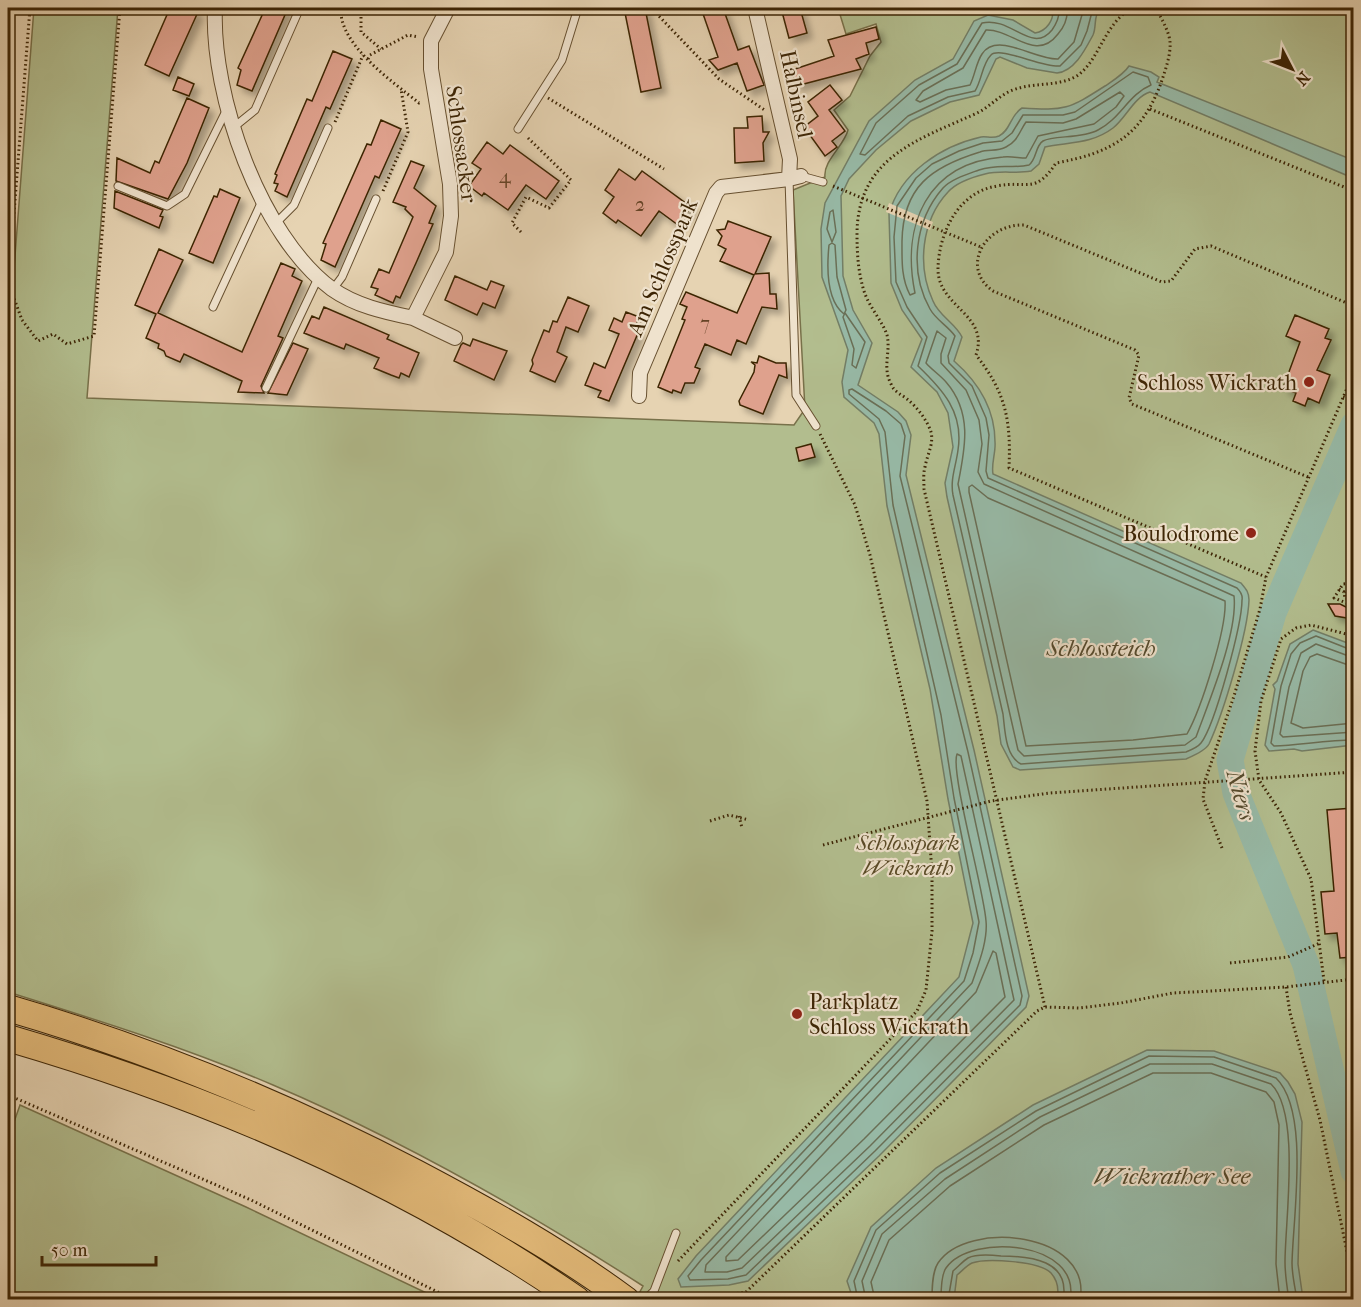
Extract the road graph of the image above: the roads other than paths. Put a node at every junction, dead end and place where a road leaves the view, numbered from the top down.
1 (215, 8) edge
2 (448, 8) edge
3 (578, 8) edge
4 (755, 8) edge
5 (299, 10) dead end
6 (227, 108) junction
7 (234, 128) junction
8 (328, 129) road end
9 (518, 129) road end
10 (795, 177) junction
11 (824, 182) road end
12 (118, 186) dead end
13 (376, 199) road end
14 (262, 201) junction
15 (276, 223) junction
16 (319, 276) junction
17 (333, 289) junction
18 (213, 307) dead end
19 (413, 318) junction
20 (455, 338) dead end
21 (266, 388) dead end
22 (639, 396) dead end
23 (816, 426) road end
24 (8, 1008) edge
25 (8, 1038) edge
26 (676, 1233) dead end
27 (577, 1299) edge
28 (626, 1299) edge
29 (645, 1299) edge

1 - 6 street
2 - 19 street, Schlossacker
3 - 9 lane
4 - 10 street, Halbinsel
5 - 7 lane
6 - 7 street
6 - 12 lane
7 - 14 street
8 - 15 lane
10 - 11 lane
10 - 22 street, Am Schlosspark
10 - 23 lane
13 - 17 lane
14 - 15 street
14 - 18 lane
15 - 16 street
16 - 17 street
16 - 21 lane
17 - 19 street
19 - 20 street
24 - 28 highway
25 - 27 highway
26 - 29 lane

